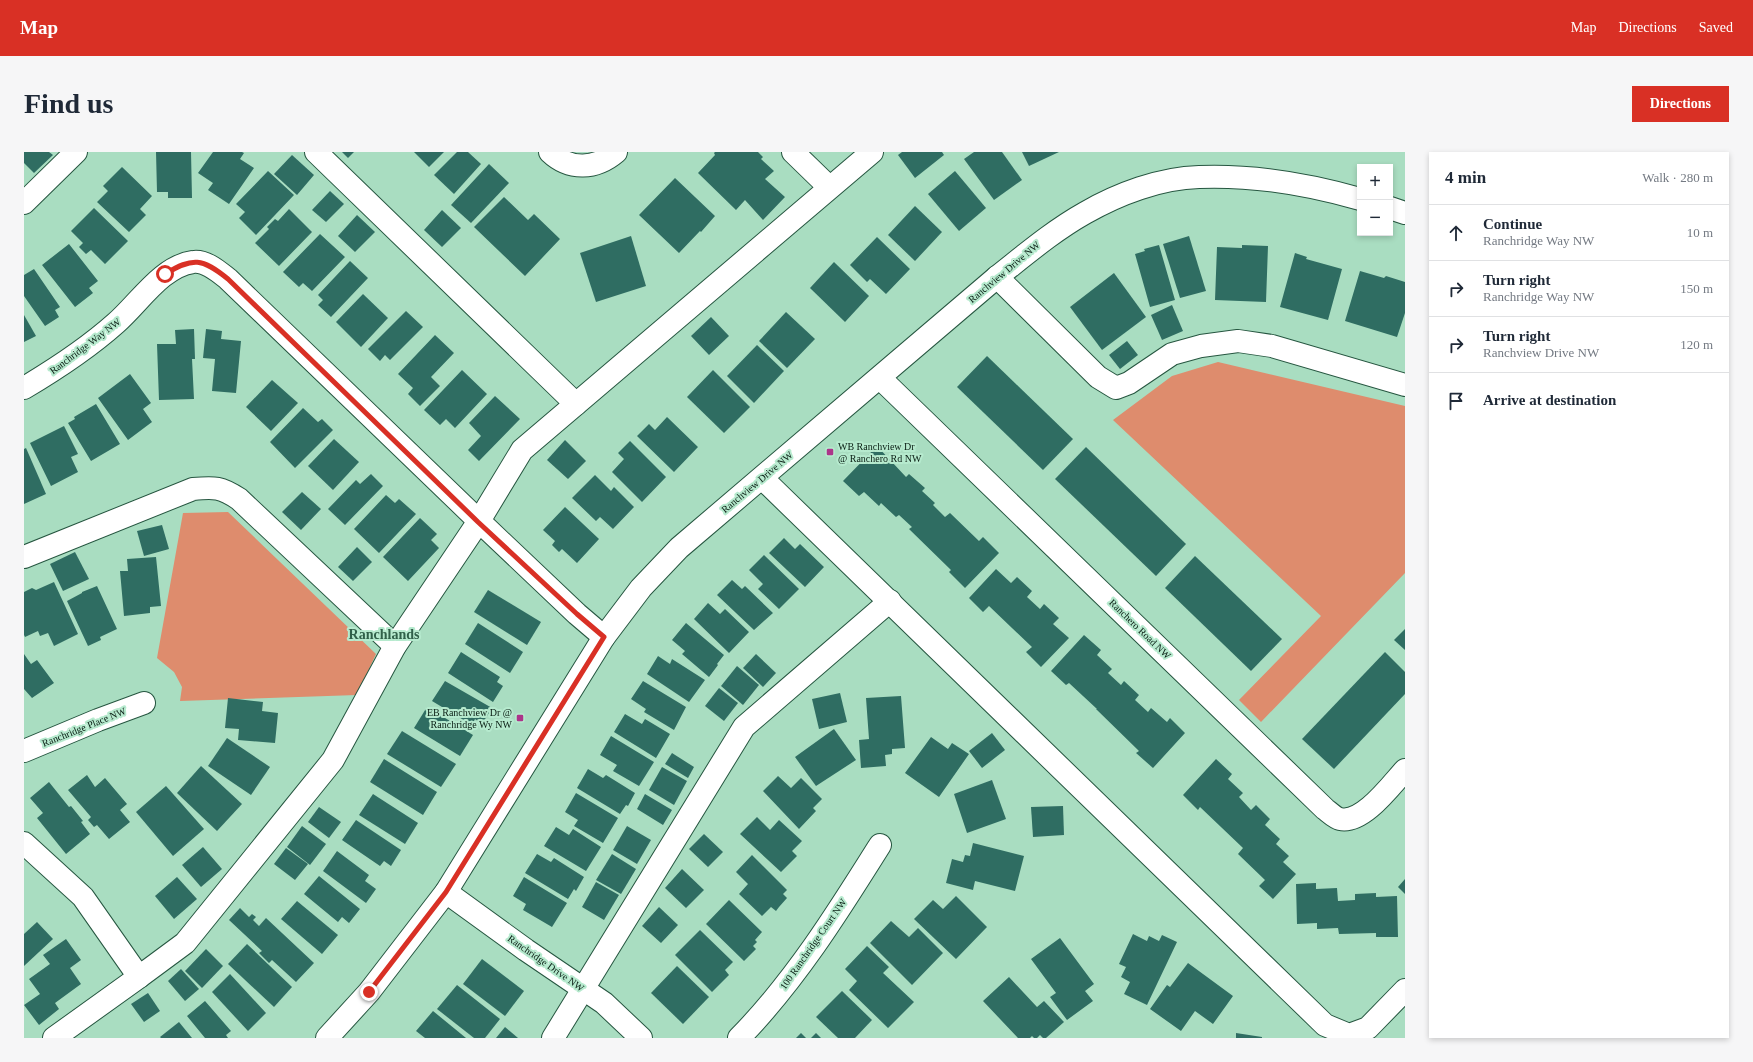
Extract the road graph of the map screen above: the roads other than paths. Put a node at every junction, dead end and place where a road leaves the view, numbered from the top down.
1 (76, 152) edge
2 (316, 152) edge
3 (550, 152) edge
4 (616, 152) edge
5 (793, 152) edge
6 (872, 152) edge
7 (829, 187) junction
8 (1357, 198) edge
9 (24, 203) edge
10 (1393, 209) edge
11 (1405, 213) edge
12 (997, 277) junction
13 (880, 378) junction
14 (1405, 385) edge
15 (24, 388) edge
16 (576, 404) junction
17 (762, 478) junction
18 (478, 522) junction
19 (24, 557) edge
20 (890, 601) junction
21 (604, 637) junction
22 (395, 646) junction
23 (144, 703) dead end
24 (24, 751) edge
25 (1405, 770) edge
26 (24, 843) edge
27 (880, 845) dead end
28 (446, 892) junction
29 (139, 977) junction
30 (583, 988) junction
31 (1405, 990) edge
32 (54, 1038) edge
33 (327, 1038) edge
34 (552, 1038) edge
35 (641, 1038) edge
36 (739, 1038) edge

1 - 9 street
2 - 16 street
3 - 4 street
5 - 7 street
6 - 7 street
7 - 16 street
8 - 12 street, Ranchview Drive NW
10 - 11 street
12 - 13 street, Ranchview Drive NW
12 - 14 street
13 - 17 street, Ranchview Drive NW
13 - 25 street, Ranchero Road NW
15 - 18 street, Ranchridge Way NW
16 - 18 street
17 - 20 street
17 - 21 street, Ranchview Drive NW
18 - 21 street, Ranchridge Way NW
18 - 22 street
19 - 22 street
20 - 30 street
20 - 31 street
21 - 28 street, Ranchview Drive NW
22 - 29 street
23 - 24 street, Ranchridge Place NW
26 - 29 street
27 - 36 street, 100 Ranchridge Court NW
28 - 30 street, Ranchridge Drive NW
28 - 33 street, Ranchview Drive NW
29 - 32 street
30 - 34 street
30 - 35 street, Ranchridge Drive NW

